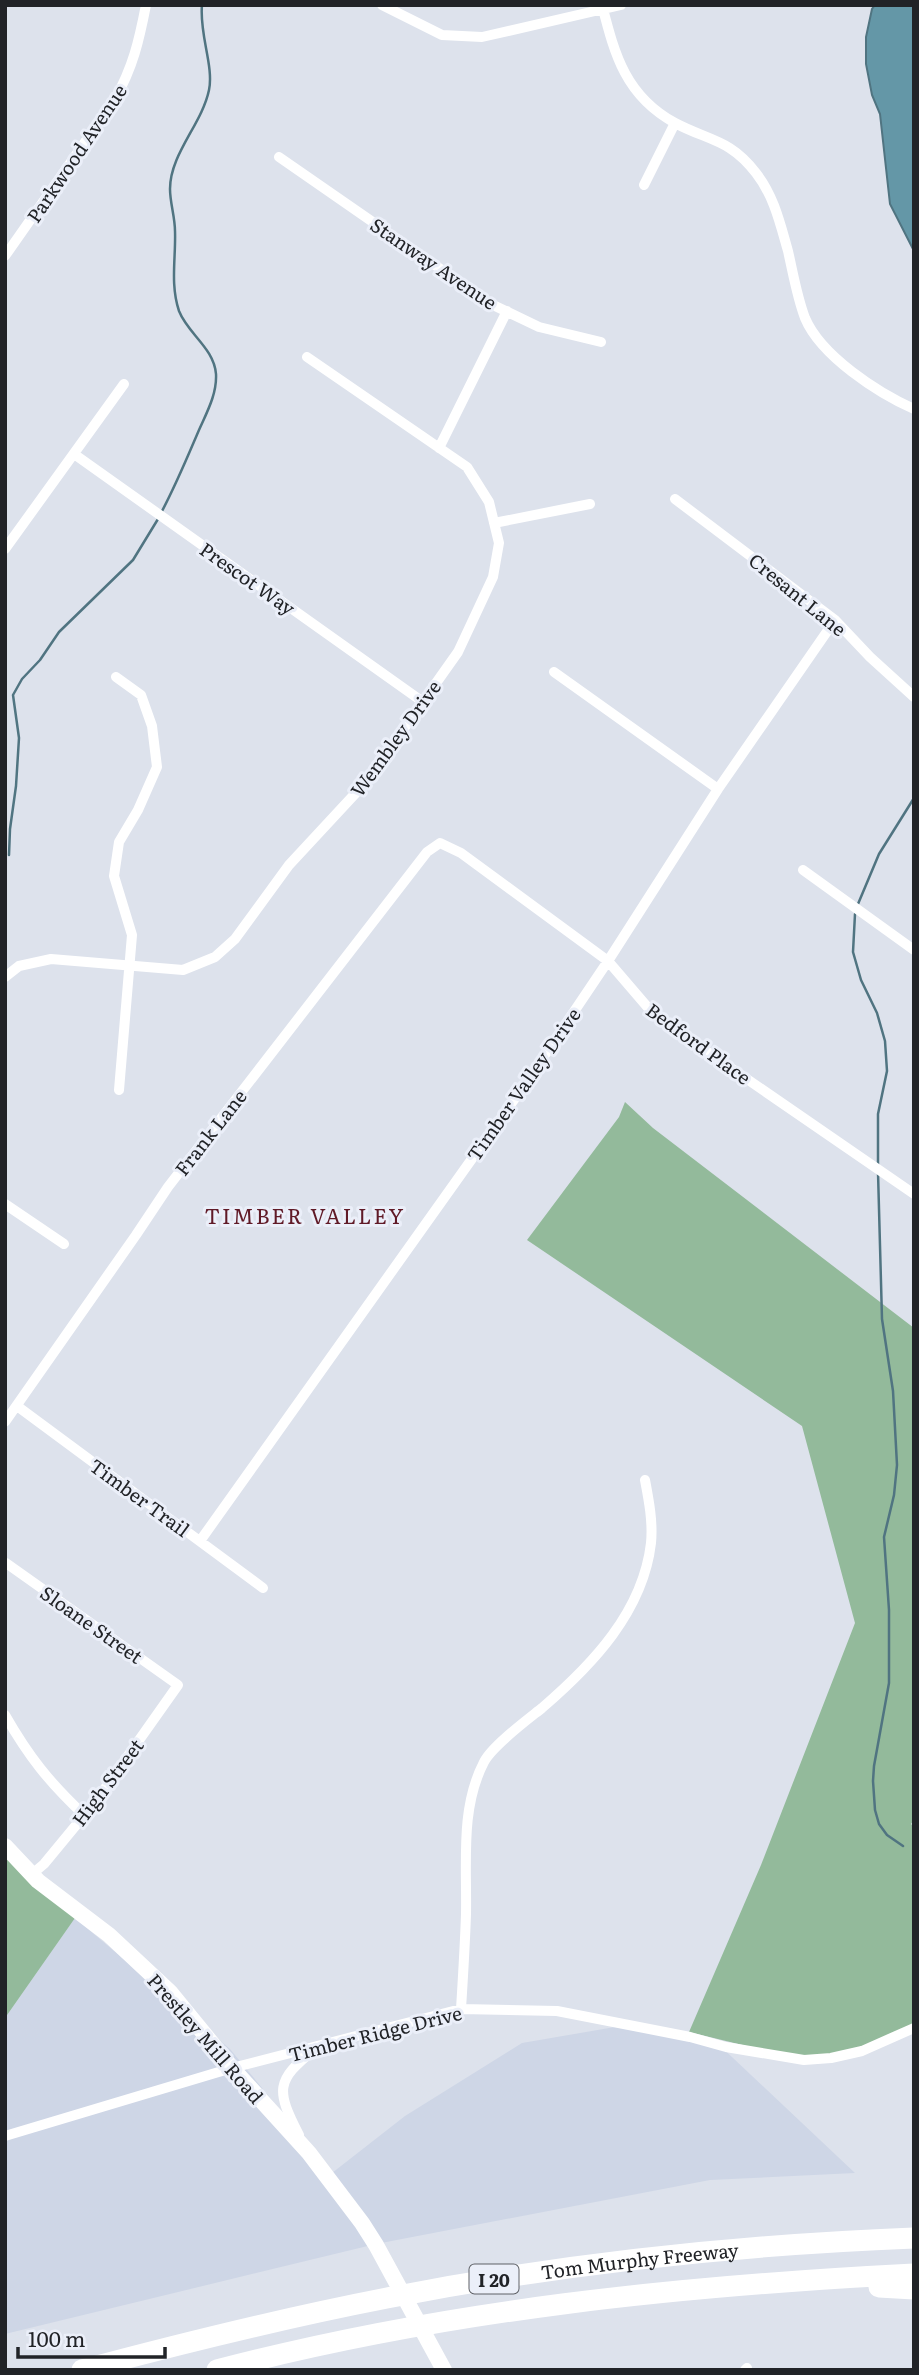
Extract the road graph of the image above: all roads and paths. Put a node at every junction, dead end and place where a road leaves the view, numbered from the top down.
1 (146, 5) edge
2 (382, 5) edge
3 (621, 5) edge
4 (603, 8) edge
5 (675, 123) junction
6 (279, 157) dead end
7 (644, 185) dead end
8 (5, 256) edge
9 (507, 311) junction
10 (601, 342) dead end
11 (307, 357) dead end
12 (124, 384) dead end
13 (914, 410) edge
14 (439, 448) junction
15 (74, 454) junction
16 (675, 499) dead end
17 (590, 504) dead end
18 (494, 523) junction
19 (5, 549) edge
20 (835, 620) junction
21 (554, 672) dead end
22 (116, 677) dead end
23 (914, 697) edge
24 (422, 702) junction
25 (718, 789) junction
26 (427, 852) joint
27 (803, 870) dead end
28 (914, 950) edge
29 (608, 961) junction
30 (131, 966) junction
31 (5, 977) edge
32 (119, 1090) dead end
33 (914, 1194) edge
34 (5, 1204) edge
35 (64, 1244) dead end
36 (17, 1406) junction
37 (5, 1422) edge
38 (645, 1480) dead end
39 (200, 1541) junction
40 (6, 1564) edge
41 (264, 1588) dead end
42 (178, 1685) joint
43 (5, 1715) edge
44 (84, 1815) junction
45 (5, 1846) edge
46 (31, 1875) junction
47 (461, 2009) junction
48 (914, 2028) edge
49 (317, 2047) junction
50 (232, 2068) junction
51 (5, 2136) edge
52 (309, 2153) junction
53 (914, 2238) edge
54 (914, 2274) edge
55 (775, 2281) junction
56 (914, 2289) edge
57 (443, 2367) edge
58 (82, 2370) edge
59 (216, 2370) edge

1 - 8 street, Parkwood Avenue
2 - 4 street
3 - 4 street
4 - 5 street
5 - 7 street
5 - 13 street
6 - 9 street, Stanway Avenue
9 - 10 street, Stanway Avenue
9 - 14 street
11 - 14 street, Wembley Drive
12 - 15 street
14 - 18 street, Wembley Drive
15 - 19 street
15 - 24 street, Prescot Way
16 - 20 street, Cresant Lane
17 - 18 street
18 - 24 street, Wembley Drive
20 - 23 street, Cresant Lane
20 - 25 street, Timber Valley Drive
21 - 25 street
22 - 30 street
24 - 30 street, Wembley Drive
25 - 29 street, Timber Valley Drive
26 - 29 street, Bedford Place
26 - 36 street, Frank Lane
27 - 28 street
29 - 33 street, Bedford Place
29 - 39 street, Timber Valley Drive
30 - 31 street, Wembley Drive
30 - 32 street
34 - 35 street
36 - 37 street, Frank Lane
36 - 39 street, Timber Trail
38 - 47 street
39 - 41 street, Timber Trail
40 - 42 street, Sloane Street
42 - 44 street, High Street
43 - 44 street
44 - 46 street, High Street
45 - 46 street, Prestley Mill Road
46 - 50 street, Prestley Mill Road
47 - 48 street, Timber Ridge Drive
47 - 49 street, Timber Ridge Drive
49 - 50 street, Timber Ridge Drive
49 - 52 street, Prestley Mill Road
50 - 51 street, Timber Ridge Drive
50 - 52 street, Prestley Mill Road
52 - 57 street, Prestley Mill Road
53 - 58 highway, Tom Murphy Freeway / I 20
54 - 55 highway, Tom Murphy Freeway / I 20
55 - 56 highway
55 - 59 highway, Tom Murphy Freeway / I 20

